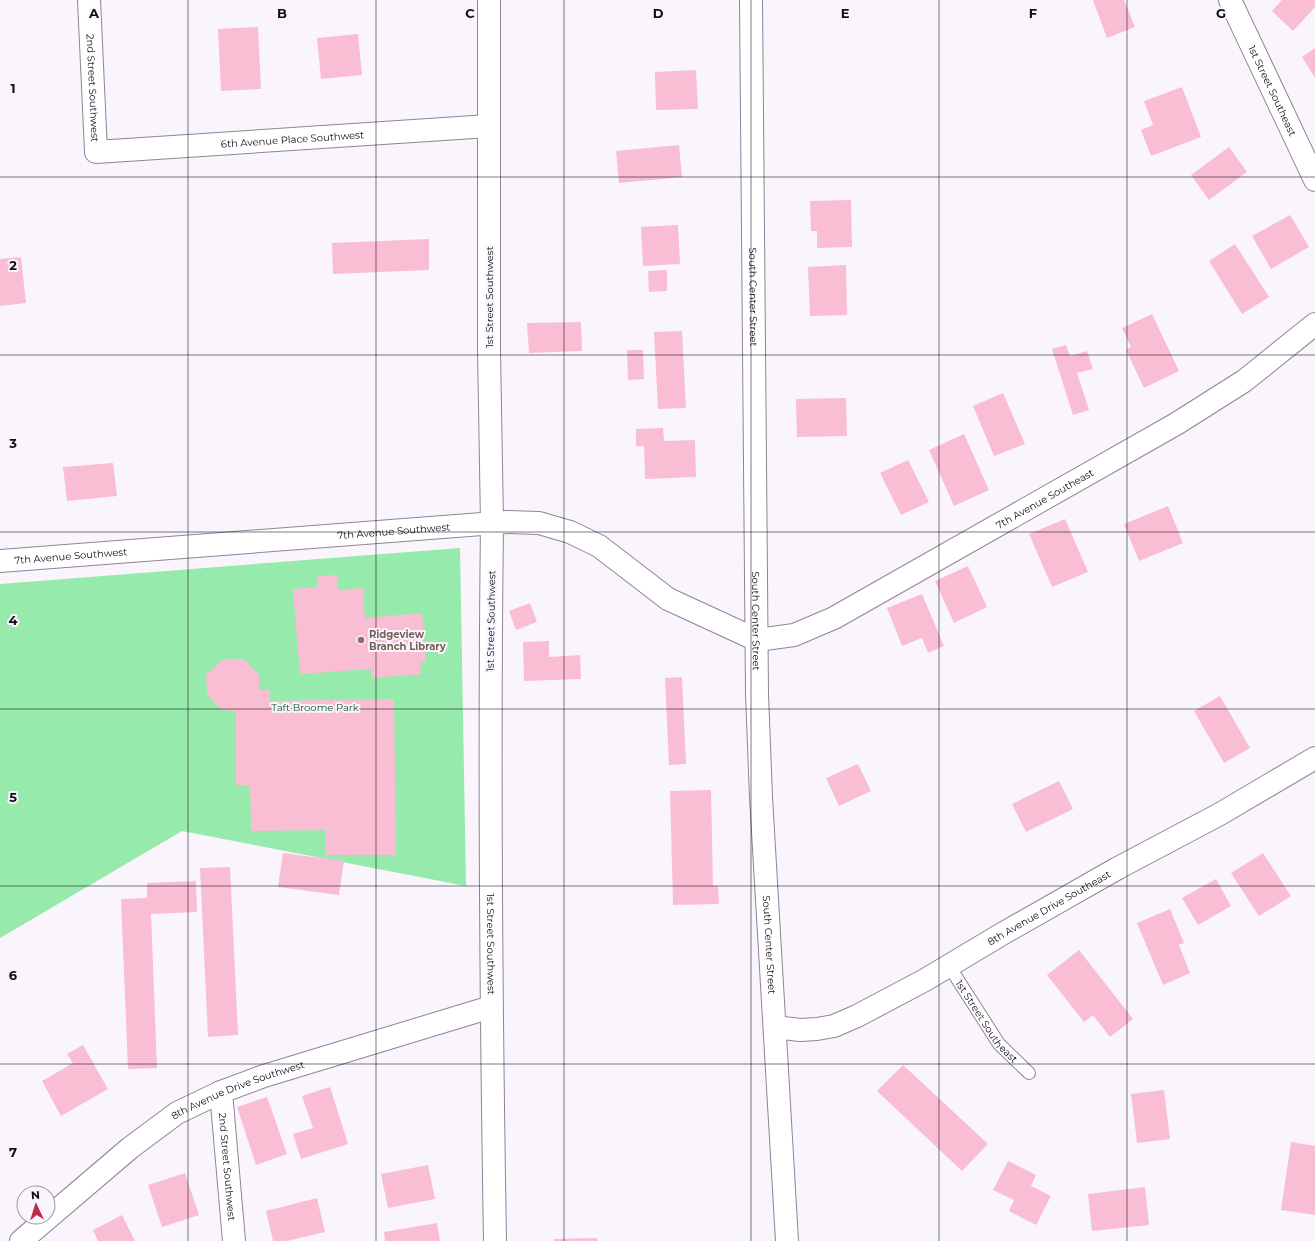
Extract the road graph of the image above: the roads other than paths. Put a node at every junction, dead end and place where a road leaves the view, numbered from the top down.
1 (89, 0) edge
2 (489, 0) edge
3 (751, 0) edge
4 (1230, 0) edge
5 (489, 126) junction
6 (96, 152) joint
7 (1315, 180) edge
8 (1315, 324) edge
9 (492, 523) junction
10 (0, 561) edge
11 (757, 640) junction
12 (1315, 758) edge
13 (949, 966) junction
14 (491, 1007) junction
15 (775, 1027) junction
16 (1029, 1073) dead end
17 (221, 1092) junction
18 (21, 1241) edge
19 (234, 1241) edge
20 (495, 1241) edge
21 (787, 1241) edge

1 - 6 street, 2nd Street Southwest
2 - 5 street, 1st Street Southwest
3 - 11 street, South Center Street
4 - 7 street, 1st Street Southeast
5 - 6 street, 6th Avenue Place Southwest
5 - 9 street, 1st Street Southwest
8 - 11 street, 7th Avenue Southeast
9 - 10 street, 7th Avenue Southwest
9 - 11 street, 7th Avenue Southwest
9 - 14 street, 1st Street Southwest
11 - 15 street, South Center Street
12 - 13 street, 8th Avenue Drive Southeast
13 - 15 street, 8th Avenue Drive Southeast
13 - 16 lane, 1st Street Southeast
14 - 17 street, 8th Avenue Drive Southwest
14 - 20 street, 1st Street Southwest
15 - 21 street, South Center Street
17 - 18 street, 8th Avenue Drive Southwest
17 - 19 street, 2nd Street Southwest

